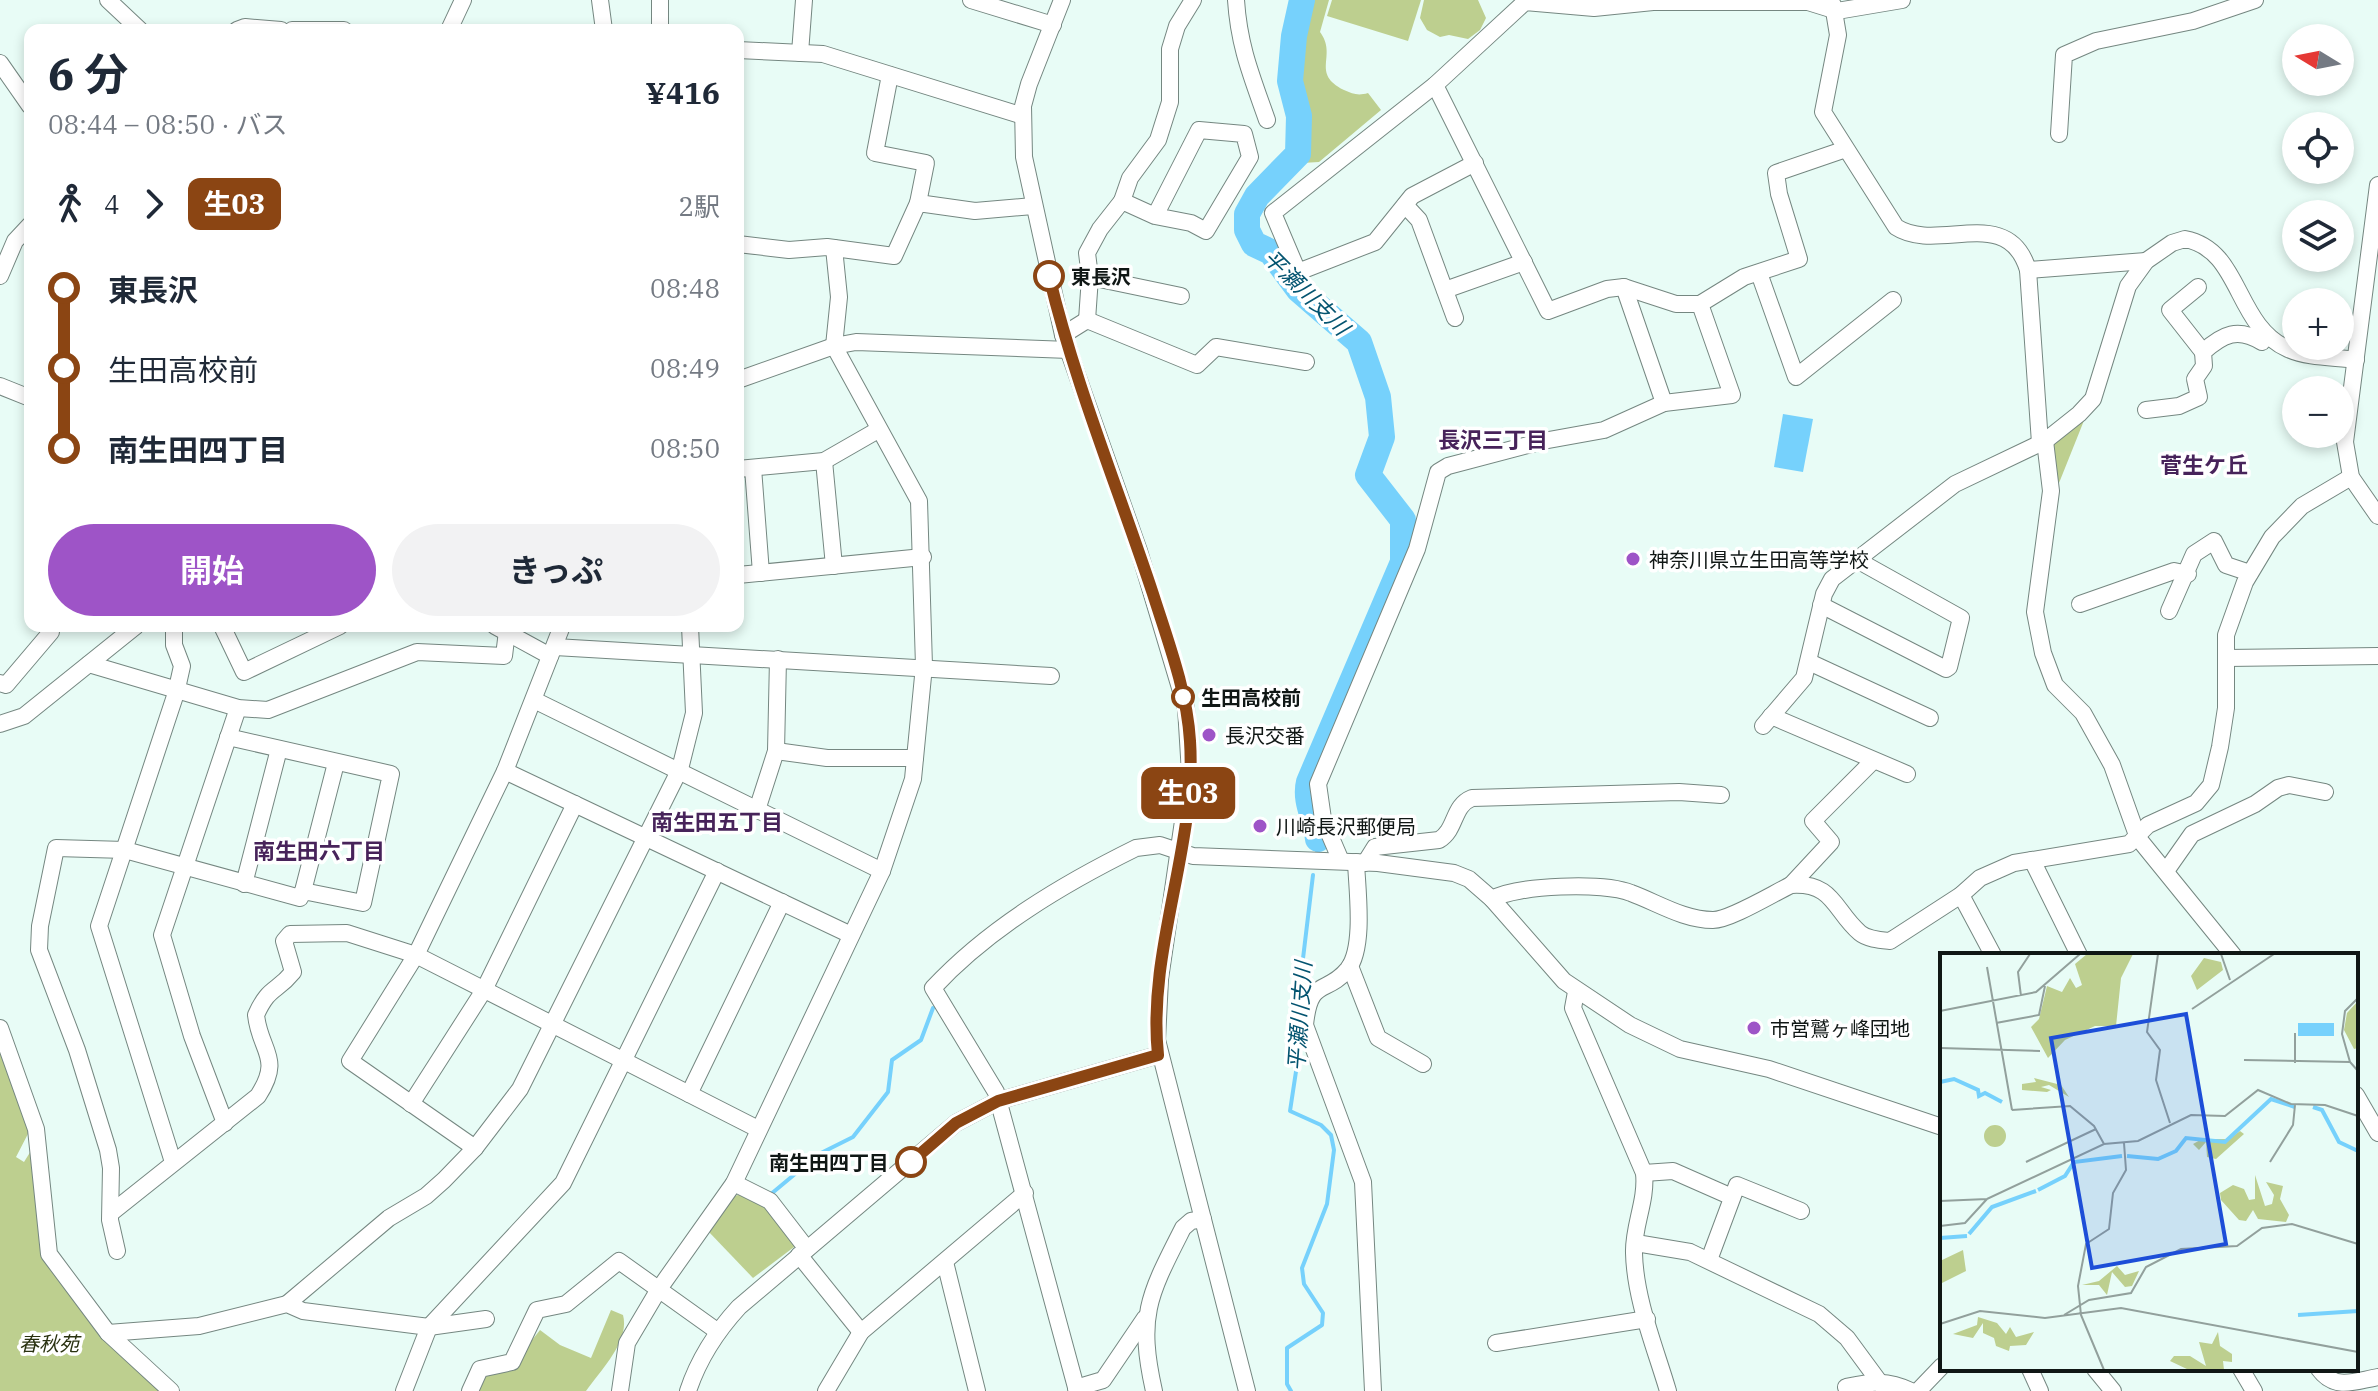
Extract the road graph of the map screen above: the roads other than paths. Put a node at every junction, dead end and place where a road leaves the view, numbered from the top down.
1 (108, 0) edge
2 (463, 0) edge
3 (600, 0) edge
4 (660, 0) edge
5 (804, 0) edge
6 (971, 0) edge
7 (1062, 0) edge
8 (1193, 0) edge
9 (1236, 0) edge
10 (1902, 0) edge
11 (2255, 0) edge
12 (1525, 1) edge
13 (1834, 6) edge
14 (134, 24) edge
15 (452, 24) edge
16 (603, 24) edge
17 (660, 24) edge
18 (1053, 25) junction
19 (744, 50) edge
20 (800, 53) junction
21 (0, 63) edge
22 (890, 75) junction
23 (1435, 85) junction
24 (24, 97) edge
25 (1023, 116) junction
26 (1267, 120) dead end
27 (2059, 134) dead end
28 (1843, 150) junction
29 (1475, 163) junction
30 (2378, 185) edge
31 (1122, 201) junction
32 (918, 203) junction
33 (1405, 205) junction
34 (1033, 206) junction
35 (1155, 216) junction
36 (24, 231) edge
37 (744, 245) edge
38 (834, 248) junction
39 (2146, 261) junction
40 (1524, 262) junction
41 (2028, 270) junction
42 (1759, 273) junction
43 (0, 276) edge
44 (1090, 277) junction
45 (1624, 287) junction
46 (2198, 287) dead end
47 (1445, 290) junction
48 (1181, 296) dead end
49 (1893, 300) dead end
50 (1700, 304) junction
51 (1455, 318) dead end
52 (1087, 320) junction
53 (2275, 342) junction
54 (1066, 343) junction
55 (834, 346) junction
56 (2203, 352) junction
57 (2356, 360) junction
58 (1306, 362) dead end
59 (744, 378) edge
60 (0, 386) edge
61 (24, 396) edge
62 (1664, 403) junction
63 (2146, 410) dead end
64 (878, 430) junction
65 (2042, 442) junction
66 (824, 461) junction
67 (746, 468) edge
68 (2351, 477) junction
69 (2378, 516) edge
70 (923, 557) junction
71 (1857, 560) junction
72 (834, 566) junction
73 (761, 573) junction
74 (2250, 573) junction
75 (744, 574) edge
76 (2188, 574) junction
77 (2080, 604) dead end
78 (1821, 605) junction
79 (2169, 611) dead end
80 (51, 632) dead end
81 (129, 632) edge
82 (174, 632) edge
83 (225, 632) edge
84 (327, 632) edge
85 (501, 632) edge
86 (508, 632) edge
87 (560, 632) edge
88 (691, 632) edge
89 (552, 652) junction
90 (693, 654) junction
91 (2378, 656) edge
92 (2226, 658) junction
93 (778, 659) junction
94 (1809, 662) junction
95 (89, 664) junction
96 (924, 666) junction
97 (1051, 676) dead end
98 (0, 683) edge
99 (176, 693) junction
100 (534, 700) junction
101 (238, 708) junction
102 (1930, 718) dead end
103 (2, 721) edge
104 (228, 737) junction
105 (279, 749) junction
106 (776, 751) junction
107 (915, 758) junction
108 (1873, 761) junction
109 (336, 763) junction
110 (680, 769) junction
111 (505, 771) junction
112 (1907, 774) dead end
113 (2325, 792) dead end
114 (1721, 795) dead end
115 (575, 804) junction
116 (757, 810) junction
117 (647, 838) junction
118 (2138, 838) junction
119 (125, 850) junction
120 (1181, 853) junction
121 (2032, 860) junction
122 (1348, 862) junction
123 (184, 869) junction
124 (717, 871) junction
125 (882, 871) junction
126 (2166, 871) junction
127 (244, 884) junction
128 (1791, 885) junction
129 (303, 891) junction
130 (1961, 895) junction
131 (1492, 899) junction
132 (782, 902) junction
133 (851, 935) junction
134 (1992, 953) edge
135 (2078, 953) edge
136 (2231, 953) edge
137 (416, 955) junction
138 (1350, 966) junction
139 (484, 990) junction
140 (1576, 992) junction
141 (554, 1027) junction
142 (0, 1028) edge
143 (1158, 1055) junction
144 (622, 1059) junction
145 (1423, 1064) dead end
146 (689, 1094) junction
147 (2358, 1098) edge
148 (998, 1101) junction
149 (411, 1104) junction
150 (225, 1123) junction
151 (1940, 1126) edge
152 (758, 1129) junction
153 (2378, 1133) edge
154 (475, 1148) junction
155 (173, 1162) junction
156 (1644, 1173) junction
157 (734, 1183) junction
158 (1025, 1193) junction
159 (1732, 1197) junction
160 (1801, 1211) dead end
161 (111, 1213) junction
162 (1203, 1219) junction
163 (1636, 1243) junction
164 (117, 1251) dead end
165 (803, 1252) junction
166 (1709, 1260) junction
167 (945, 1262) junction
168 (659, 1289) junction
169 (287, 1304) junction
170 (1145, 1318) junction
171 (486, 1319) dead end
172 (1647, 1319) junction
173 (429, 1327) junction
174 (717, 1331) junction
175 (861, 1332) junction
176 (108, 1333) junction
177 (1496, 1343) dead end
178 (1940, 1368) edge
179 (2031, 1371) edge
180 (2097, 1371) edge
181 (2242, 1371) edge
182 (2321, 1371) edge
183 (2378, 1377) edge
184 (1882, 1386) edge
185 (1846, 1387) dead end
186 (1076, 1389) edge
187 (171, 1391) edge
188 (404, 1391) edge
189 (470, 1391) edge
190 (620, 1391) edge
191 (688, 1391) edge
192 (826, 1391) edge
193 (977, 1391) edge
194 (1154, 1391) edge
195 (1247, 1391) edge
196 (1373, 1391) edge
197 (1668, 1391) edge
198 (1911, 1391) edge
199 (1918, 1391) edge
200 (2040, 1391) edge
201 (2113, 1391) edge
202 (2254, 1391) edge

1 - 14 street
2 - 15 street
3 - 16 street
4 - 17 street
5 - 20 street
6 - 18 street
7 - 18 street
8 - 31 street
9 - 26 street
10 - 13 street
11 - 27 street
12 - 13 street
12 - 23 street
13 - 28 street
18 - 25 street
19 - 20 street
20 - 22 street
21 - 24 street
22 - 25 street
22 - 32 street
23 - 29 street
23 - 33 street
25 - 34 street
28 - 41 street
28 - 42 street
29 - 33 street
29 - 40 street
30 - 57 street
31 - 35 street
31 - 44 street
32 - 34 street
32 - 38 street
33 - 47 street
34 - 54 street
35 - 35 street
36 - 43 street
37 - 38 street
38 - 55 street
39 - 41 street
39 - 53 street
39 - 65 street
40 - 45 street
40 - 47 street
41 - 65 street
42 - 49 street
42 - 50 street
44 - 48 street
44 - 52 street
45 - 50 street
45 - 62 street
46 - 56 street
47 - 51 street
50 - 62 street
52 - 54 street
52 - 58 street
53 - 56 street
53 - 57 street
54 - 55 street
54 - 120 street
55 - 59 street
55 - 64 street
56 - 63 street
57 - 68 street
60 - 61 street
62 - 122 street
64 - 66 street
64 - 70 street
65 - 71 street
65 - 118 street
66 - 67 street
66 - 72 street
67 - 73 street
68 - 69 street
68 - 74 street
70 - 72 street
70 - 96 street
71 - 78 street
71 - 78 street
72 - 73 street
73 - 75 street
74 - 76 street
74 - 92 street
76 - 77 street
76 - 79 street
78 - 94 street
80 - 98 street
81 - 95 street
82 - 99 street
83 - 84 street
85 - 101 street
86 - 89 street
87 - 89 street
88 - 90 street
89 - 90 street
89 - 100 street
90 - 93 street
90 - 110 street
91 - 92 street
92 - 118 street
93 - 96 street
93 - 106 street
94 - 102 street
94 - 108 street
95 - 99 street
95 - 103 street
96 - 97 street
96 - 107 street
99 - 101 street
99 - 119 street
100 - 110 street
100 - 111 street
101 - 104 street
104 - 105 street
104 - 123 street
105 - 109 street
105 - 127 street
106 - 107 street
106 - 116 street
107 - 125 street
108 - 112 street
108 - 128 street
109 - 129 street
109 - 129 street
110 - 116 street
110 - 117 street
111 - 115 street
111 - 137 street
113 - 126 street
114 - 122 street
115 - 117 street
115 - 139 street
116 - 125 street
117 - 124 street
117 - 141 street
118 - 121 street
118 - 126 street
119 - 123 street
119 - 155 street
119 - 161 street
120 - 122 street
120 - 143 street
120 - 148 street
121 - 130 street
121 - 135 street
122 - 131 street
122 - 138 street
123 - 127 street
123 - 150 street
124 - 132 street
124 - 144 street
125 - 133 street
126 - 136 street
127 - 129 street
128 - 130 street
128 - 131 street
130 - 134 street
131 - 140 street
132 - 133 street
132 - 146 street
133 - 152 street
137 - 139 street
137 - 149 street
137 - 150 street
138 - 145 street
138 - 196 street
139 - 141 street
139 - 149 street
140 - 151 street
140 - 156 street
141 - 144 street
141 - 154 street
142 - 176 street
143 - 148 street
143 - 162 street
144 - 146 street
144 - 173 street
146 - 152 street
147 - 153 street
148 - 158 street
148 - 165 street
149 - 154 street
150 - 155 street
152 - 157 street
154 - 169 street
155 - 161 street
156 - 159 street
156 - 163 street
157 - 165 street
157 - 168 street
158 - 167 street
158 - 186 street
159 - 160 street
159 - 166 street
161 - 164 street
162 - 170 street
162 - 195 street
163 - 166 street
163 - 172 street
165 - 174 street
165 - 175 street
166 - 184 street
167 - 175 street
167 - 193 street
168 - 174 street
168 - 189 street
168 - 190 street
169 - 173 street
169 - 176 street
170 - 186 street
170 - 194 street
171 - 173 street
172 - 177 street
172 - 197 street
173 - 188 street
174 - 191 street
175 - 192 street
176 - 187 street
178 - 199 street
179 - 200 street
180 - 201 street
181 - 202 street
182 - 183 street
184 - 185 street
184 - 198 street

